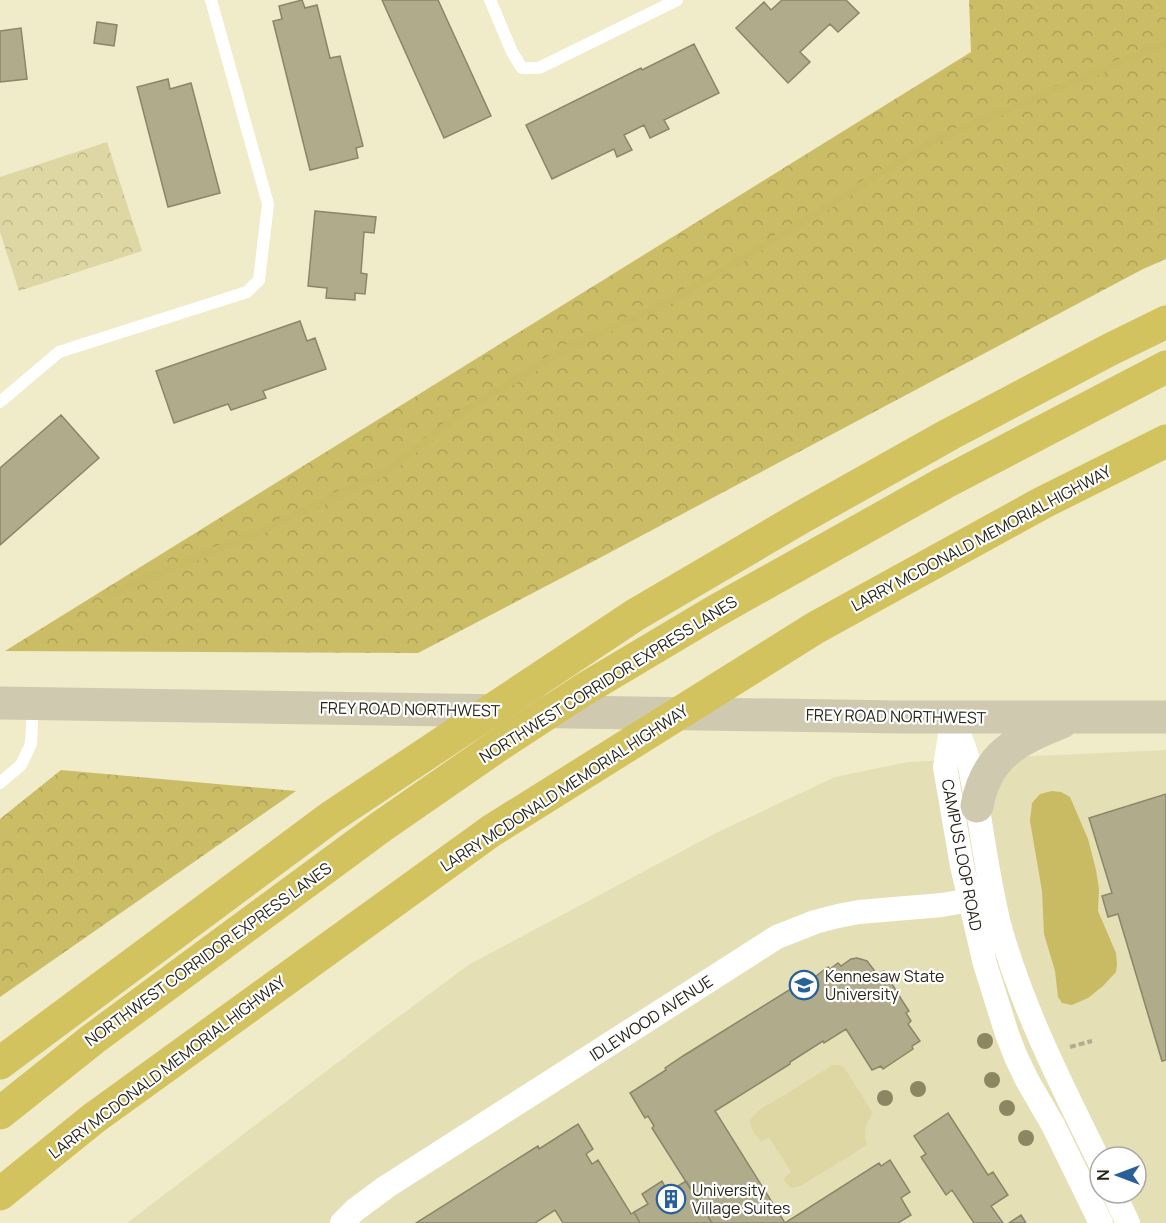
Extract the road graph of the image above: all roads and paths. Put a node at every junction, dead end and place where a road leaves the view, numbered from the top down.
1 (211, 0) edge
2 (490, 0) edge
3 (676, 0) edge
4 (1166, 322) edge
5 (1166, 368) edge
6 (0, 402) edge
7 (1166, 441) edge
8 (1166, 701) edge
9 (0, 703) edge
10 (33, 703) junction
11 (1108, 716) junction
12 (953, 717) junction
13 (1076, 717) junction
14 (1166, 717) edge
15 (0, 783) edge
16 (976, 806) junction
17 (993, 896) junction
18 (970, 900) junction
19 (1092, 1041) dead end
20 (1066, 1048) dead end
21 (0, 1064) edge
22 (0, 1113) edge
23 (1091, 1145) edge
24 (0, 1194) edge
25 (1120, 1205) edge
26 (342, 1223) edge
27 (1101, 1223) edge
28 (1128, 1223) edge

1 - 6 lane
2 - 3 lane
4 - 21 highway
5 - 22 highway, NORTHWEST CORRIDOR EXPRESS LANES
7 - 24 highway, LARRY MCDONALD MEMORIAL HIGHWAY
8 - 11 main road, FREY ROAD NORTHWEST
9 - 10 main road, FREY ROAD NORTHWEST
10 - 12 main road, FREY ROAD NORTHWEST
10 - 15 lane
11 - 13 main road, FREY ROAD NORTHWEST
11 - 14 main road, FREY ROAD NORTHWEST
12 - 13 main road, FREY ROAD NORTHWEST
12 - 16 street, CAMPUS LOOP ROAD
12 - 18 street, CAMPUS LOOP ROAD
13 - 16 main road
16 - 17 street, CAMPUS LOOP ROAD
17 - 18 street, IDLEWOOD AVENUE
17 - 23 street, CAMPUS LOOP ROAD
18 - 26 street, IDLEWOOD AVENUE
18 - 27 street, CAMPUS LOOP ROAD
19 - 20 path
25 - 28 street

